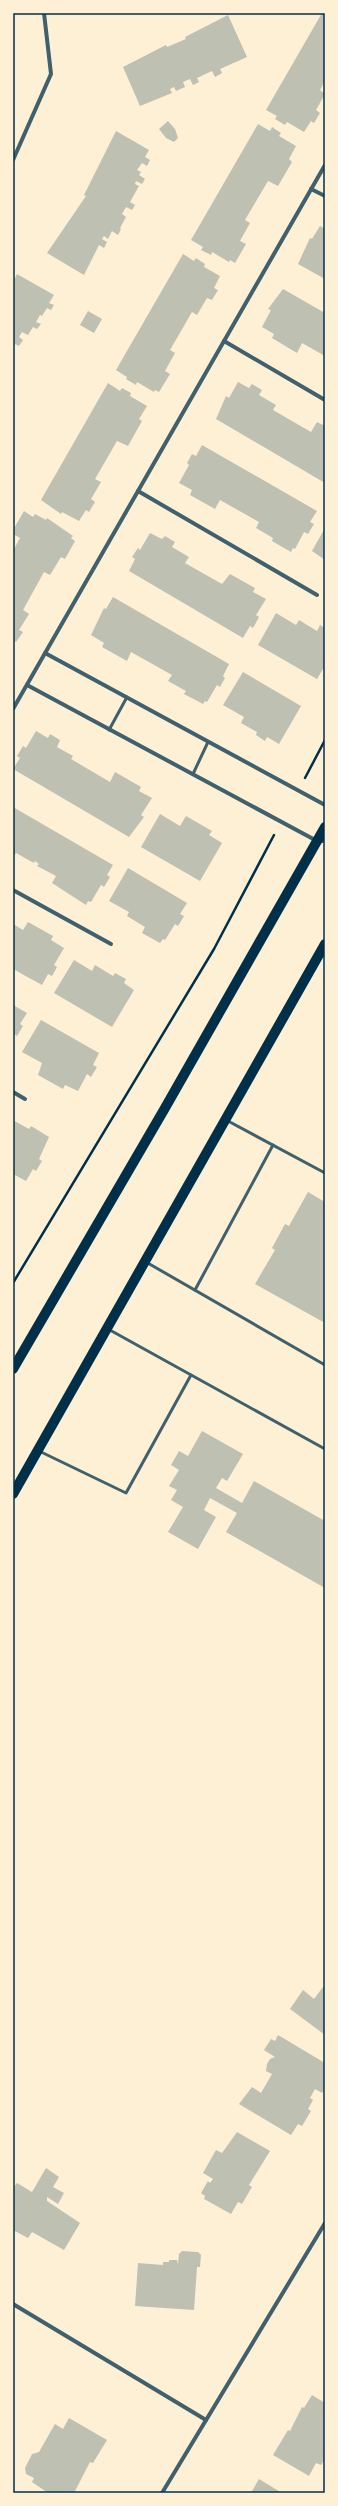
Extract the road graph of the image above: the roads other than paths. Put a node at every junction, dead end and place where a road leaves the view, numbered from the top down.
1 (44, 13) edge
2 (13, 160) edge
3 (325, 165) edge
4 (311, 189) junction
5 (325, 196) edge
6 (224, 341) junction
7 (325, 400) edge
8 (138, 491) junction
9 (317, 595) dead end
10 (45, 653) junction
11 (26, 685) junction
12 (126, 697) junction
13 (13, 709) edge
14 (109, 730) junction
15 (208, 742) junction
16 (193, 774) junction
17 (325, 805) edge
18 (325, 827) edge
19 (321, 841) edge
20 (13, 890) edge
21 (111, 944) dead end
22 (325, 944) edge
23 (13, 1092) edge
24 (25, 1099) dead end
25 (225, 1119) junction
26 (273, 1145) junction
27 (325, 1172) edge
28 (145, 1261) junction
29 (195, 1290) junction
30 (106, 1329) junction
31 (325, 1365) edge
32 (13, 1369) edge
33 (191, 1375) junction
34 (325, 1449) edge
35 (37, 1451) junction
36 (13, 1494) edge
37 (325, 2223) edge
38 (13, 2304) edge
39 (206, 2420) junction
40 (162, 2493) edge

1 - 2 street
3 - 4 street
4 - 5 street
4 - 6 street
6 - 7 street
6 - 8 street
8 - 9 street
8 - 10 street
10 - 11 street
10 - 12 street
11 - 13 street
11 - 14 street
12 - 14 lane
12 - 15 street
14 - 16 street
15 - 16 lane
15 - 17 street
16 - 19 street
18 - 19 main road
19 - 32 main road
20 - 21 street
22 - 25 main road
23 - 24 street
25 - 26 lane
25 - 28 main road
26 - 27 lane
26 - 29 lane
28 - 29 lane
28 - 30 main road
29 - 31 lane
30 - 33 lane
30 - 35 main road
33 - 34 lane
33 - 35 lane
35 - 36 main road
37 - 39 street
38 - 39 street
39 - 40 street

